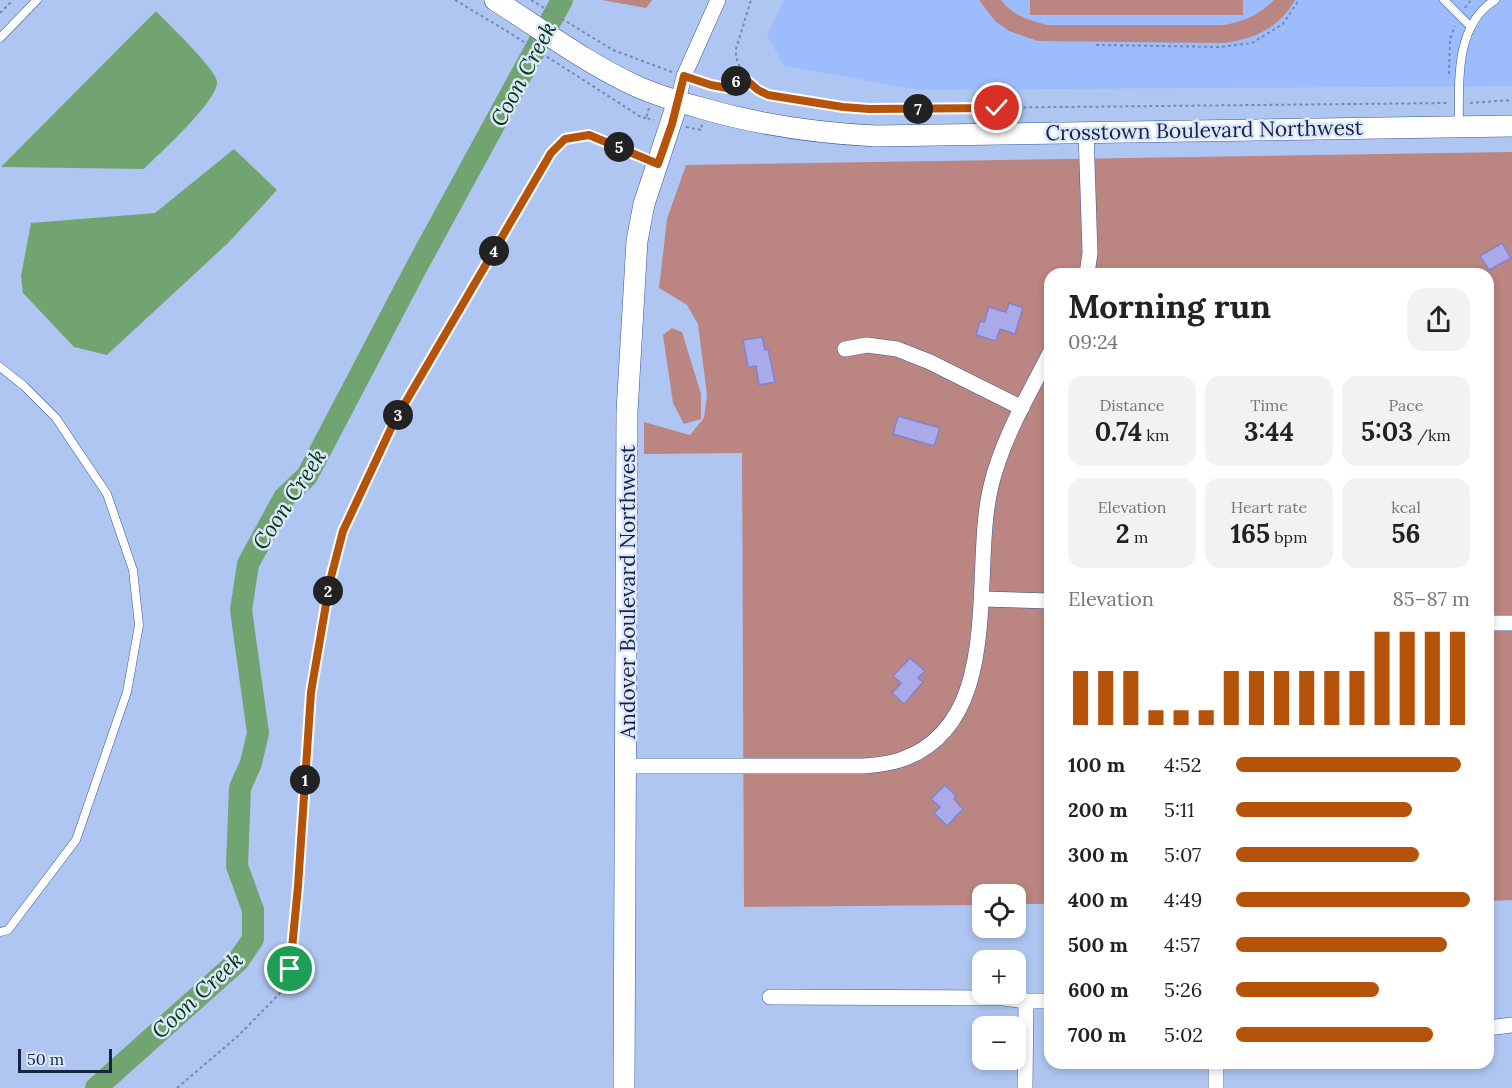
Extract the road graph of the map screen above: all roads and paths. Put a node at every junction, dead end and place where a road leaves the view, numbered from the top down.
1 (13, 0) edge
2 (37, 0) edge
3 (455, 0) edge
4 (495, 0) edge
5 (718, 0) edge
6 (751, 0) edge
7 (1299, 0) edge
8 (1444, 0) edge
9 (1495, 0) edge
10 (524, 12) edge
11 (0, 13) edge
12 (1471, 27) junction
13 (0, 38) edge
14 (1096, 45) dead end
15 (573, 50) junction
16 (684, 76) junction
17 (744, 78) junction
18 (1512, 100) edge
19 (678, 101) junction
20 (1447, 103) dead end
21 (1470, 103) dead end
22 (646, 118) dead end
23 (1459, 126) junction
24 (1512, 126) edge
25 (1086, 132) junction
26 (658, 164) junction
27 (1088, 268) edge
28 (845, 349) dead end
29 (1044, 365) edge
30 (0, 367) edge
31 (1022, 408) junction
32 (982, 599) junction
33 (1044, 601) edge
34 (1494, 623) edge
35 (1512, 623) edge
36 (626, 766) junction
37 (0, 932) edge
38 (770, 998) dead end
39 (972, 998) edge
40 (1026, 1001) edge
41 (1044, 1001) edge
42 (1026, 1004) edge
43 (1512, 1025) edge
44 (1494, 1027) edge
45 (1216, 1069) edge
46 (177, 1088) edge
47 (624, 1088) edge
48 (1026, 1088) edge
49 (1216, 1088) edge

1 - 11 path
2 - 13 lane
3 - 10 path
4 - 10 street, Crosstown Boulevard Northwest
5 - 16 street
6 - 17 path
7 - 14 path
8 - 12 lane
9 - 12 lane
10 - 15 street, Crosstown Boulevard Northwest
10 - 15 path
10 - 15 path
12 - 23 lane
15 - 16 path
15 - 19 street, Crosstown Boulevard Northwest
15 - 22 path
16 - 17 path
16 - 19 street
17 - 20 path
18 - 21 path
19 - 25 street, Crosstown Boulevard Northwest
19 - 26 street, Andover Boulevard Northwest
23 - 24 street, Crosstown Boulevard Northwest
23 - 25 street, Crosstown Boulevard Northwest
25 - 27 street
26 - 36 street, Andover Boulevard Northwest
26 - 46 path
28 - 31 street
29 - 31 street
30 - 37 lane
31 - 32 street
32 - 33 street
32 - 36 street
34 - 35 street
36 - 47 street, Andover Boulevard Northwest
38 - 39 street
40 - 41 street
42 - 48 street
43 - 44 street
45 - 49 street

